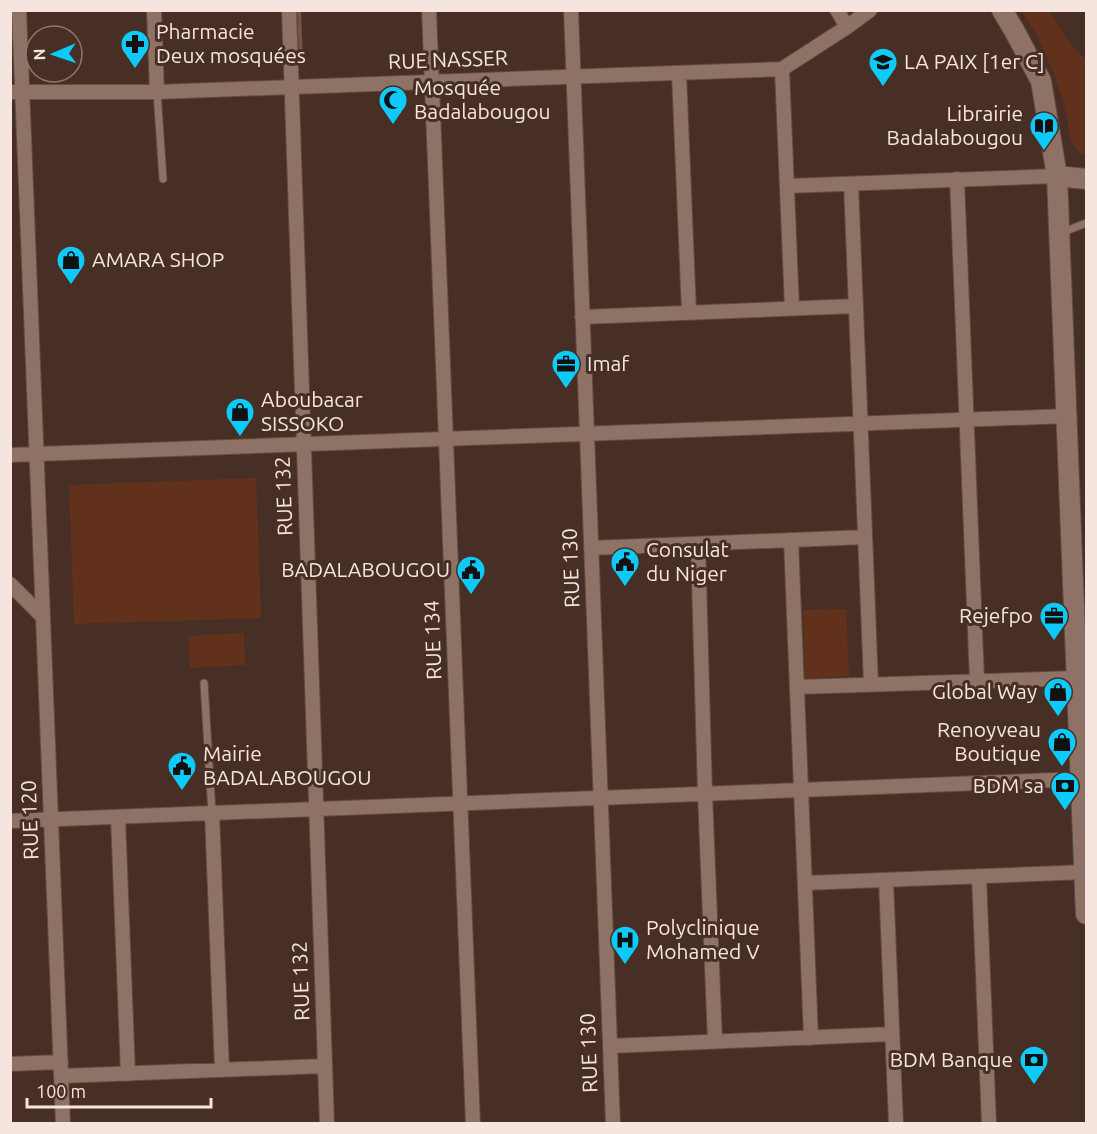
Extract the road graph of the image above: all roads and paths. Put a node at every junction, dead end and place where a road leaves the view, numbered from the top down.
1 (19, 10) edge
2 (154, 10) edge
3 (289, 10) edge
4 (429, 10) edge
5 (571, 10) edge
6 (837, 10) edge
7 (870, 10) edge
8 (1002, 10) edge
9 (847, 27) junction
10 (782, 69) junction
11 (679, 72) junction
12 (573, 76) junction
13 (432, 82) junction
14 (291, 87) junction
15 (17, 92) edge
16 (157, 92) junction
17 (1057, 176) junction
18 (163, 179) dead end
19 (957, 179) junction
20 (1086, 179) edge
21 (851, 184) junction
22 (787, 186) junction
23 (1086, 223) edge
24 (1059, 234) junction
25 (856, 306) junction
26 (792, 308) junction
27 (689, 312) junction
28 (582, 317) junction
29 (1067, 416) junction
30 (966, 420) junction
31 (861, 424) junction
32 (587, 434) junction
33 (446, 439) junction
34 (304, 445) junction
35 (10, 455) edge
36 (37, 455) junction
37 (866, 537) junction
38 (791, 540) junction
39 (698, 544) junction
40 (591, 548) junction
41 (10, 584) edge
42 (1080, 609) edge
43 (43, 617) junction
44 (1077, 678) junction
45 (977, 681) junction
46 (204, 682) dead end
47 (871, 684) junction
48 (797, 687) junction
49 (1081, 779) junction
50 (801, 790) junction
51 (705, 794) junction
52 (601, 798) junction
53 (461, 803) junction
54 (316, 809) junction
55 (212, 813) junction
56 (118, 817) junction
57 (51, 820) junction
58 (10, 821) edge
59 (1085, 872) junction
60 (979, 876) junction
61 (886, 880) junction
62 (805, 883) junction
63 (1086, 914) edge
64 (892, 1034) junction
65 (811, 1038) junction
66 (715, 1041) junction
67 (610, 1046) junction
68 (10, 1064) edge
69 (325, 1066) junction
70 (61, 1069) junction
71 (222, 1070) junction
72 (128, 1074) junction
73 (63, 1124) edge
74 (327, 1124) edge
75 (474, 1124) edge
76 (613, 1124) edge
77 (896, 1124) edge
78 (989, 1124) edge

1 - 15 street, RUE 120
2 - 16 street
3 - 14 street, RUE 132
4 - 13 street, RUE 134
5 - 12 street, RUE 130
6 - 9 street
7 - 9 street
8 - 17 main road
9 - 10 street
10 - 11 street, RUE NASSER
10 - 22 street
11 - 12 street, RUE NASSER
11 - 27 street
12 - 13 street, RUE NASSER
12 - 28 street, RUE 130
13 - 14 street, RUE NASSER
13 - 33 street, RUE 134
14 - 16 street, RUE NASSER
14 - 34 street, RUE 132
15 - 16 street, RUE NASSER
15 - 36 street, RUE 120
16 - 18 lane
17 - 19 street
17 - 20 main road
17 - 24 main road
19 - 21 street
19 - 30 street
21 - 22 street
21 - 25 street
22 - 26 street
23 - 24 lane
24 - 29 main road
25 - 26 street
25 - 31 street
26 - 27 street
27 - 28 street
28 - 32 street, RUE 130
29 - 30 street
29 - 42 main road
30 - 31 street
30 - 45 street
31 - 32 street
31 - 37 street
32 - 33 street
32 - 40 street, RUE 130
33 - 34 street
33 - 53 street, RUE 134
34 - 36 street
34 - 54 street, RUE 132
35 - 36 street
36 - 43 street, RUE 120
37 - 38 street
37 - 47 street
38 - 39 street
38 - 48 street
39 - 40 street
39 - 51 street
40 - 52 street, RUE 130
41 - 43 street
42 - 44 main road
43 - 57 street, RUE 120
44 - 45 street
44 - 49 main road
45 - 47 street
46 - 55 lane
47 - 48 street
48 - 50 street
49 - 50 street
49 - 59 main road
50 - 51 street
50 - 62 street
51 - 52 street
51 - 66 street
52 - 53 street
52 - 67 street, RUE 130
53 - 54 street
53 - 75 street, RUE 134
54 - 55 street
54 - 69 street, RUE 132
55 - 56 street
55 - 71 street
56 - 57 street
56 - 72 street
57 - 58 street
57 - 70 street, RUE 120
59 - 60 street
59 - 63 main road
60 - 61 street
60 - 78 street
61 - 62 street
61 - 64 street
62 - 65 street
64 - 65 street
64 - 77 street
65 - 66 street
66 - 67 street
67 - 76 street, RUE 130
68 - 70 street
69 - 71 street
69 - 74 street, RUE 132
70 - 72 street
70 - 73 street, RUE 120
71 - 72 street

